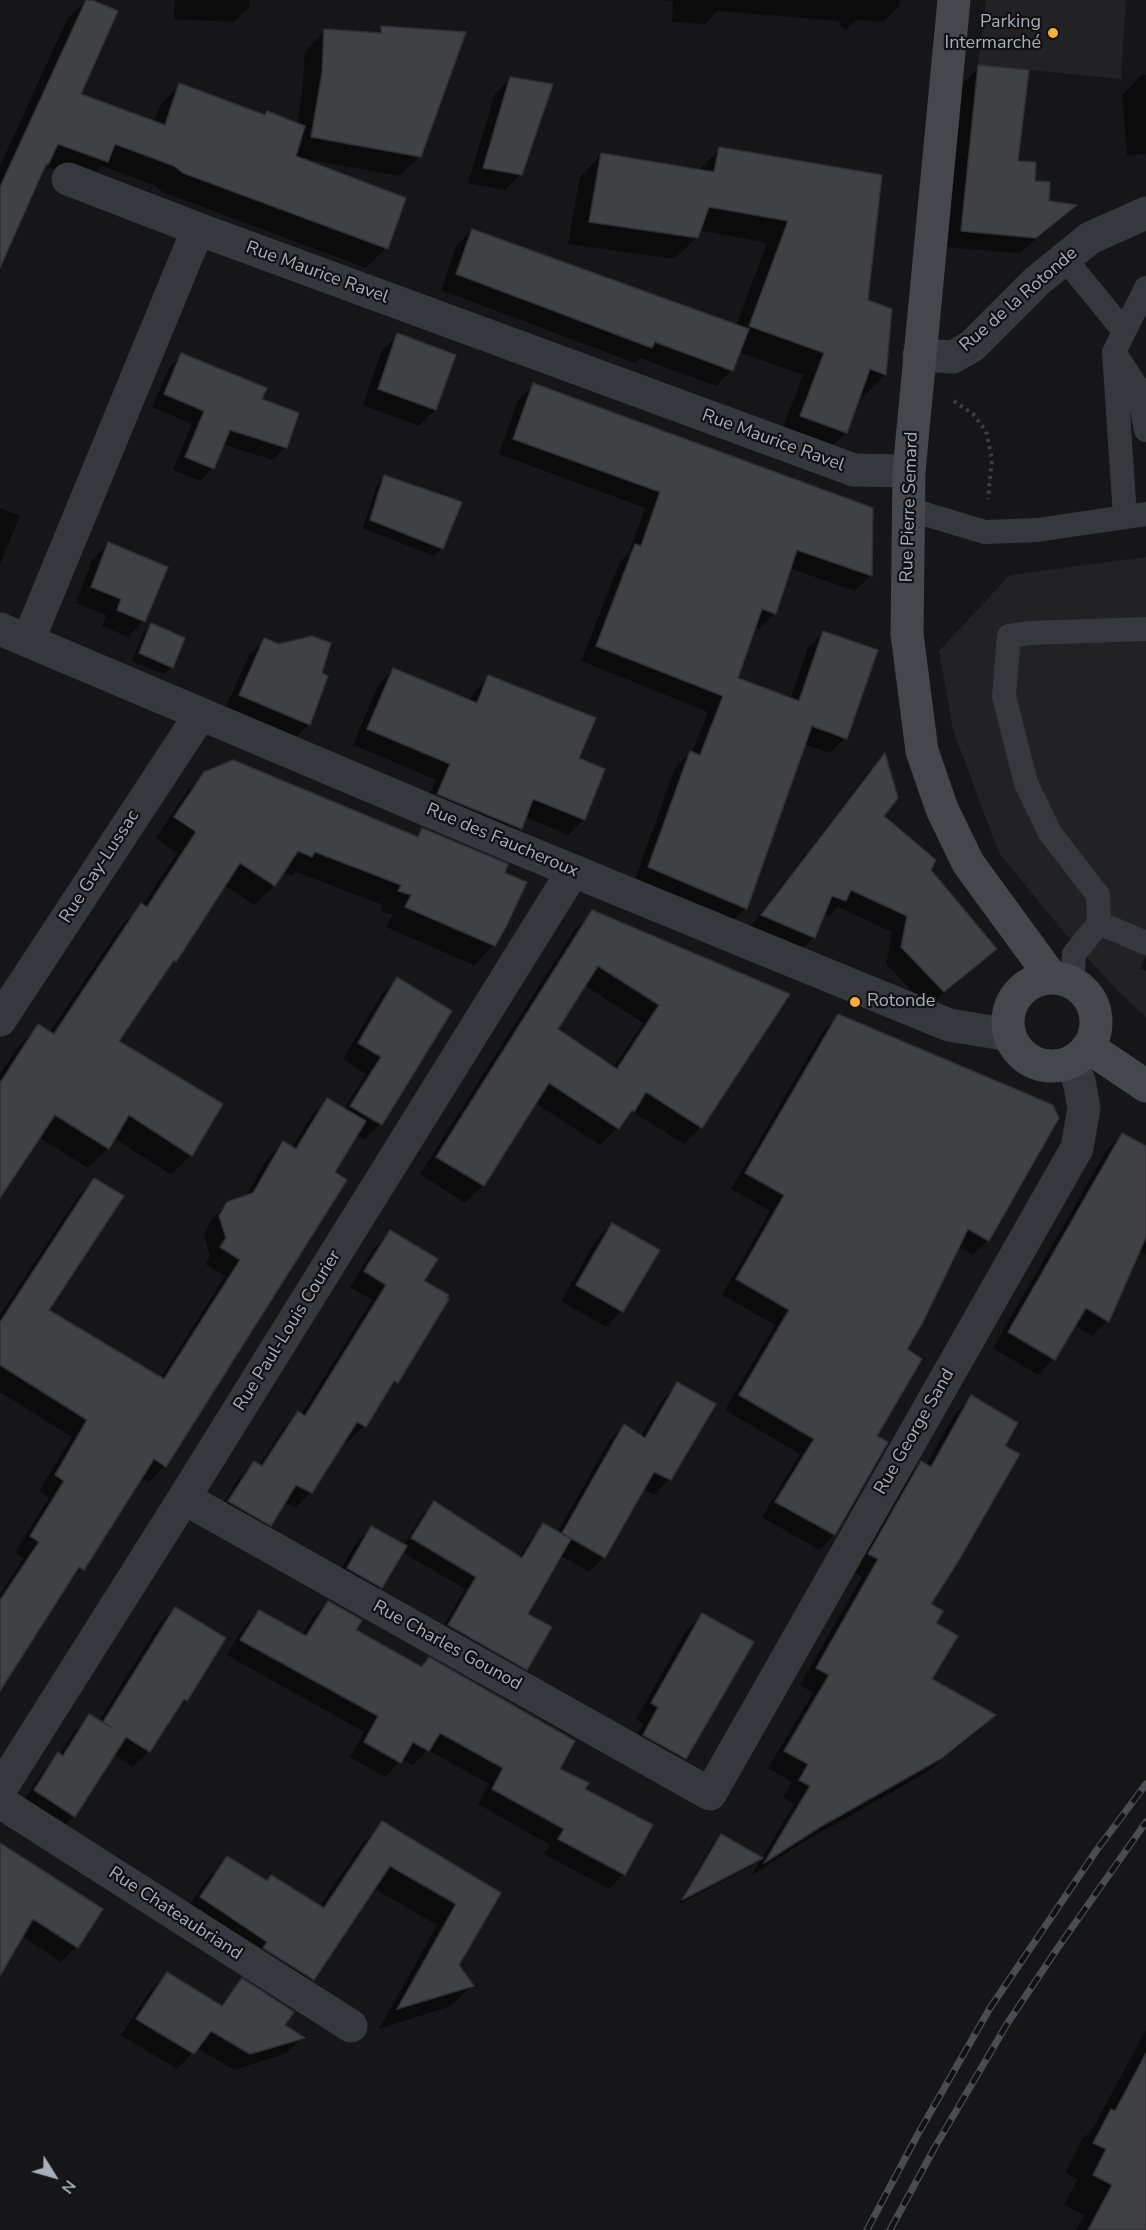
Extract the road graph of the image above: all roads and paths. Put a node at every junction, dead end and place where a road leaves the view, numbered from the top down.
1 (954, 0) edge
2 (68, 179) dead end
3 (1146, 213) edge
4 (198, 229) junction
5 (1065, 259) junction
6 (1145, 296) edge
7 (1119, 342) junction
8 (920, 355) junction
9 (1142, 393) edge
10 (916, 397) junction
11 (1146, 430) edge
12 (909, 471) junction
13 (908, 509) junction
14 (1135, 515) edge
15 (985, 532) junction
16 (1146, 629) edge
17 (14, 635) edge
18 (200, 715) junction
19 (573, 871) junction
20 (1099, 923) junction
21 (1146, 943) edge
22 (1062, 981) junction
23 (2, 1014) edge
24 (1010, 1035) junction
25 (1079, 1055) junction
26 (1146, 1086) edge
27 (184, 1498) junction
28 (0, 1790) edge
29 (710, 1794) joint
30 (0, 1802) edge
31 (351, 2026) dead end

1 - 8 main road, Rue Pierre Semard
2 - 4 street, Rue Maurice Ravel
3 - 5 street, Rue de la Rotonde
4 - 12 street, Rue Maurice Ravel
4 - 17 street
5 - 7 lane
5 - 8 street, Rue de la Rotonde
6 - 7 lane
7 - 9 lane
7 - 14 lane
8 - 10 main road, Rue Pierre Semard
9 - 11 lane
10 - 12 main road, Rue Pierre Semard
10 - 15 path
12 - 13 main road, Rue Pierre Semard
13 - 15 lane
13 - 22 main road, Rue Pierre Semard
14 - 15 lane
16 - 20 lane
17 - 18 street, Rue des Faucheroux
18 - 19 street, Rue des Faucheroux
18 - 23 street, Rue Gay-Lussac
19 - 24 street, Rue des Faucheroux
19 - 27 street, Rue Paul-Louis Courier
20 - 21 lane
20 - 22 lane
22 - 24 main road
22 - 25 main road
24 - 25 main road
25 - 26 main road
25 - 29 street, Rue George Sand
27 - 28 street, Rue Paul-Louis Courier
27 - 29 street, Rue Charles Gounod
30 - 31 street, Rue Chateaubriand

